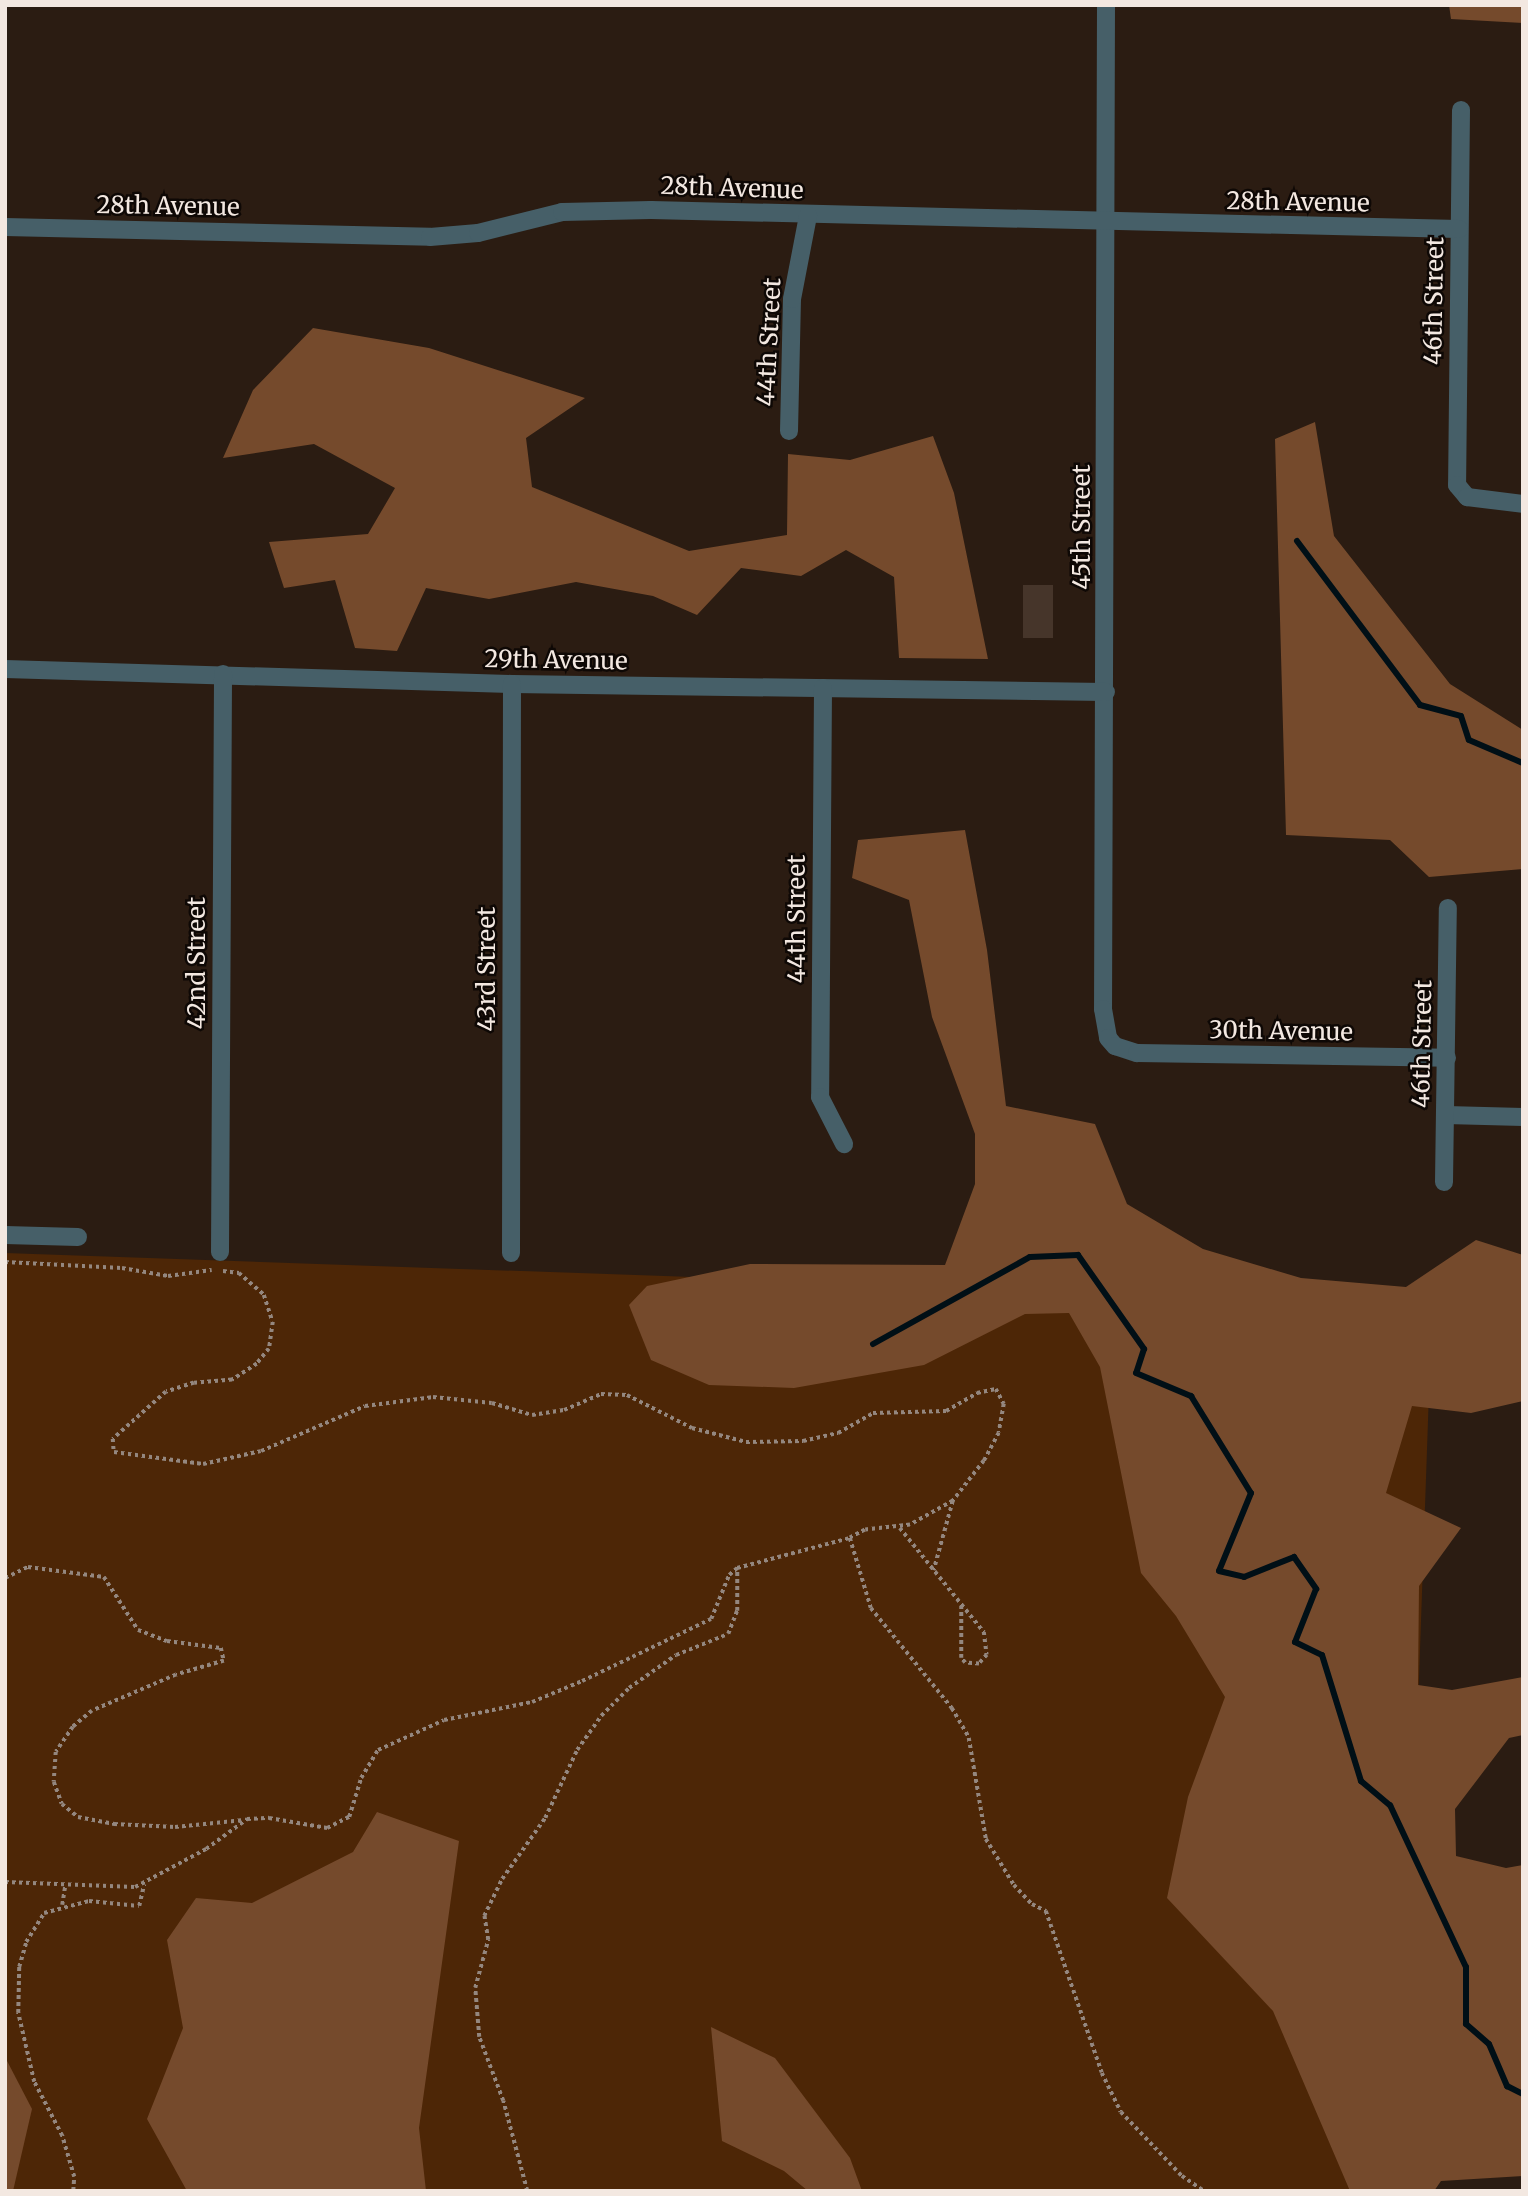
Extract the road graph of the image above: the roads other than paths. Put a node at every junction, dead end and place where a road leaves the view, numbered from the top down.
1 (1107, 5) edge
2 (1461, 110) dead end
3 (808, 216) junction
4 (1106, 223) junction
5 (5, 227) edge
6 (1459, 229) junction
7 (789, 431) dead end
8 (1523, 503) edge
9 (5, 669) edge
10 (223, 674) junction
11 (512, 684) junction
12 (823, 688) junction
13 (1106, 692) junction
14 (1448, 908) dead end
15 (1115, 1046) joint
16 (1447, 1058) junction
17 (1446, 1115) junction
18 (1523, 1117) edge
19 (844, 1144) dead end
20 (1444, 1182) dead end
21 (5, 1235) edge
22 (78, 1237) dead end
23 (220, 1252) dead end
24 (511, 1253) dead end

1 - 4 street, 45th Street
2 - 6 street, 46th Street
3 - 4 street, 28th Avenue
3 - 5 street, 28th Avenue
3 - 7 street, 44th Street
4 - 6 street, 28th Avenue
4 - 13 street, 45th Street
6 - 8 street, 46th Street
9 - 10 street, 29th Avenue
10 - 11 street, 29th Avenue
10 - 23 street, 42nd Street
11 - 12 street, 29th Avenue
11 - 24 street, 43rd Street
12 - 13 street, 29th Avenue
12 - 19 street, 44th Street
13 - 15 street, 45th Street
14 - 16 street, 46th Street
15 - 16 street, 30th Avenue
16 - 17 street, 46th Street
17 - 18 street
17 - 20 street, 46th Street
21 - 22 street

